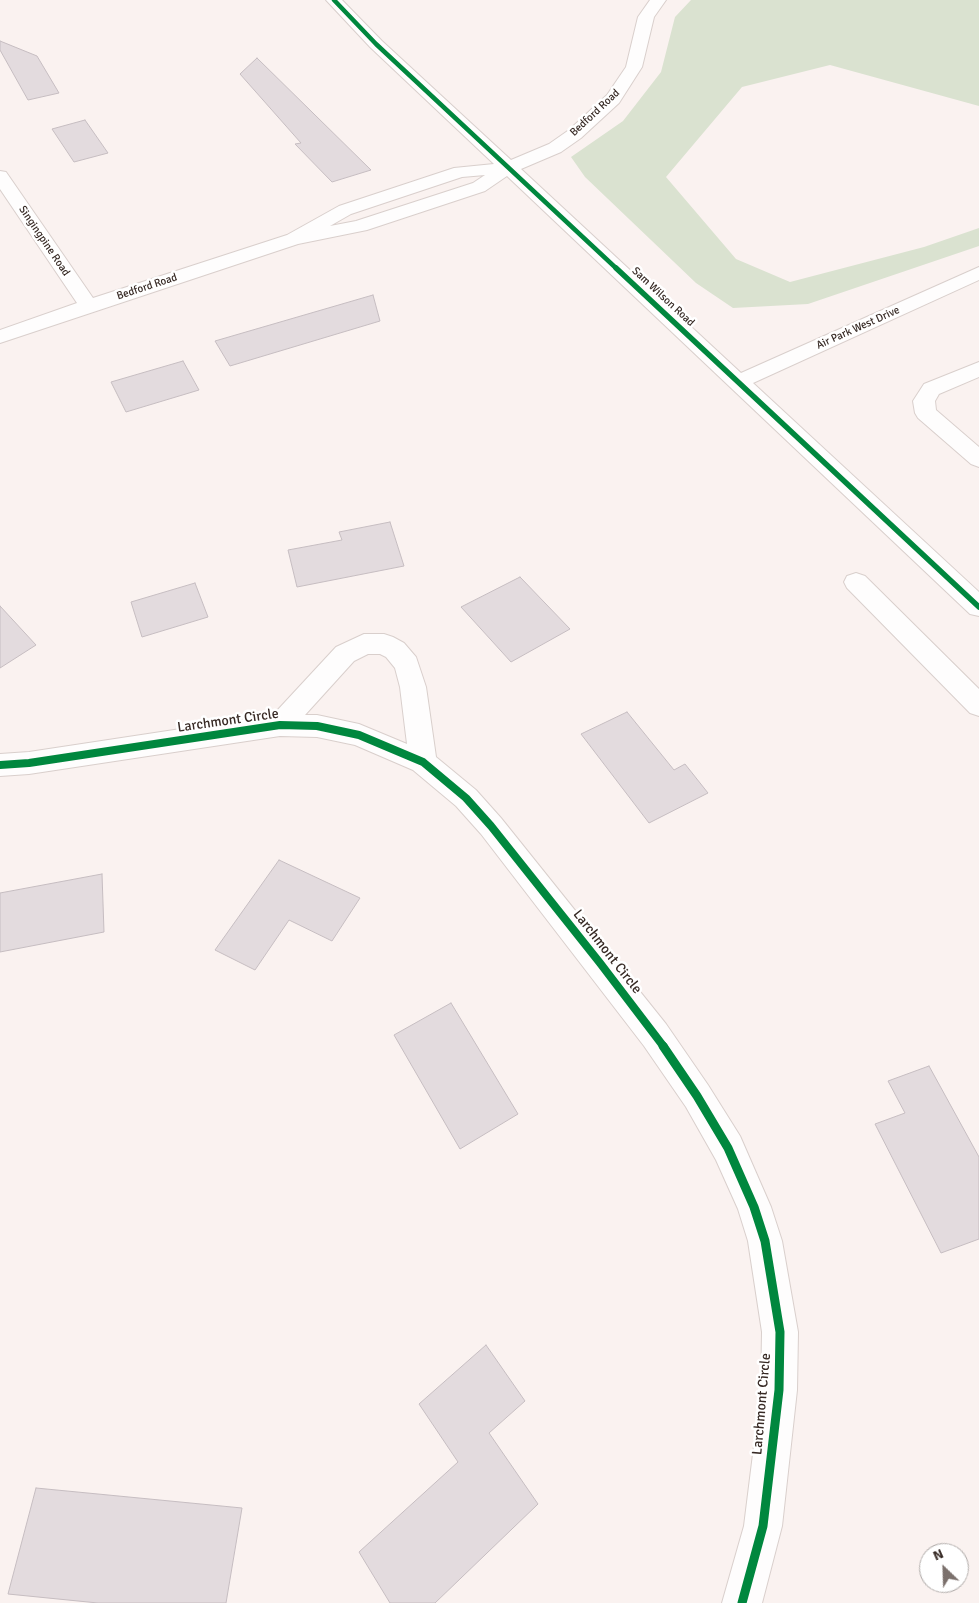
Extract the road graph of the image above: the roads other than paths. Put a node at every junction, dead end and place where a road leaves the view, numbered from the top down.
1 (330, 0) edge
2 (658, 0) edge
3 (508, 168) junction
4 (0, 176) edge
5 (979, 273) edge
6 (89, 306) junction
7 (0, 337) edge
8 (979, 369) edge
9 (738, 382) junction
10 (979, 458) edge
11 (856, 582) dead end
12 (979, 608) edge
13 (979, 706) edge
14 (280, 725) junction
15 (423, 762) junction
16 (0, 765) edge
17 (742, 1603) edge

1 - 3 street, Sam Wilson Road
2 - 3 street, Bedford Road
3 - 6 street, Bedford Road
3 - 9 street, Sam Wilson Road
4 - 6 street, Singingpine Road
5 - 9 street, Air Park West Drive
6 - 7 street, Bedford Road
8 - 10 street
9 - 12 street, Sam Wilson Road
11 - 13 street
14 - 15 street, Larchmont Circle
14 - 15 street
14 - 16 street, Larchmont Circle
15 - 17 street, Larchmont Circle

